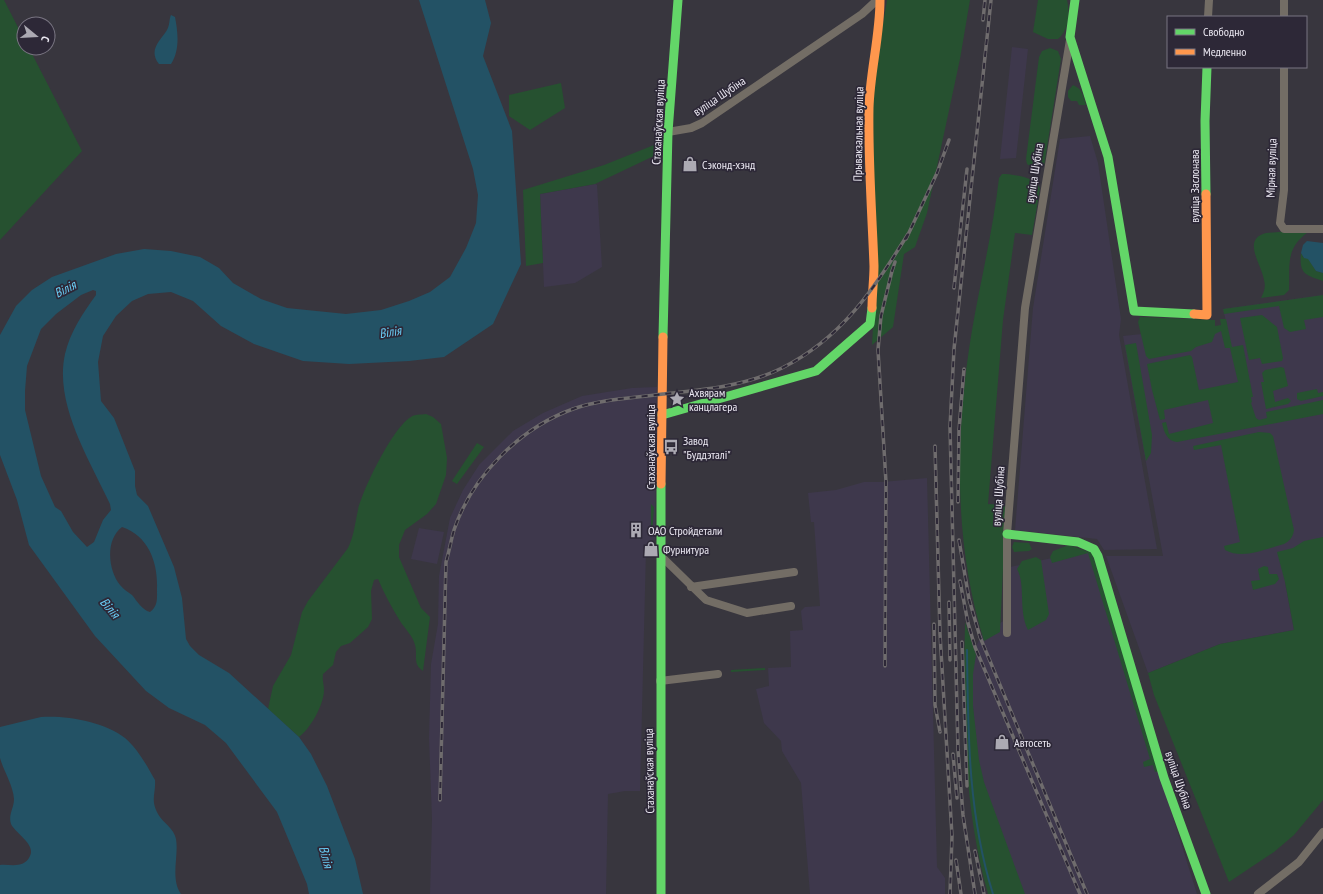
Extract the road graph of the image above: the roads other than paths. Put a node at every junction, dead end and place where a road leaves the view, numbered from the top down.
1 (678, 0) edge
2 (878, 0) edge
3 (1075, 0) edge
4 (1209, 0) edge
5 (1284, 0) edge
6 (1208, 16) edge
7 (1284, 16) edge
8 (1070, 37) junction
9 (1207, 68) edge
10 (1284, 68) edge
11 (668, 132) junction
12 (1323, 229) edge
13 (1207, 305) joint
14 (662, 415) junction
15 (1007, 534) junction
16 (661, 556) junction
17 (794, 572) dead end
18 (692, 587) junction
19 (792, 606) dead end
20 (1007, 633) dead end
21 (718, 674) dead end
22 (660, 681) junction
23 (1323, 832) edge
24 (661, 894) edge
25 (1206, 894) edge
26 (1258, 894) edge

1 - 11 street, Стаханаўская вуліца
2 - 11 street, вуліца Шубіна
2 - 14 street, Прывакзальная вуліца
3 - 8 street, вуліца Шубіна
4 - 6 street
5 - 7 street
8 - 13 street, вуліца Шубіна
8 - 15 street, вуліца Шубіна
9 - 13 street, вуліца Заслонава
10 - 12 street, Мірная вуліца
11 - 14 street, Стаханаўская вуліца
14 - 16 street, Стаханаўская вуліца
15 - 20 street
15 - 25 street, вуліца Шубіна
16 - 18 street
16 - 22 street, Стаханаўская вуліца
17 - 18 street
18 - 19 street
21 - 22 street
22 - 24 street, Стаханаўская вуліца
23 - 26 street

